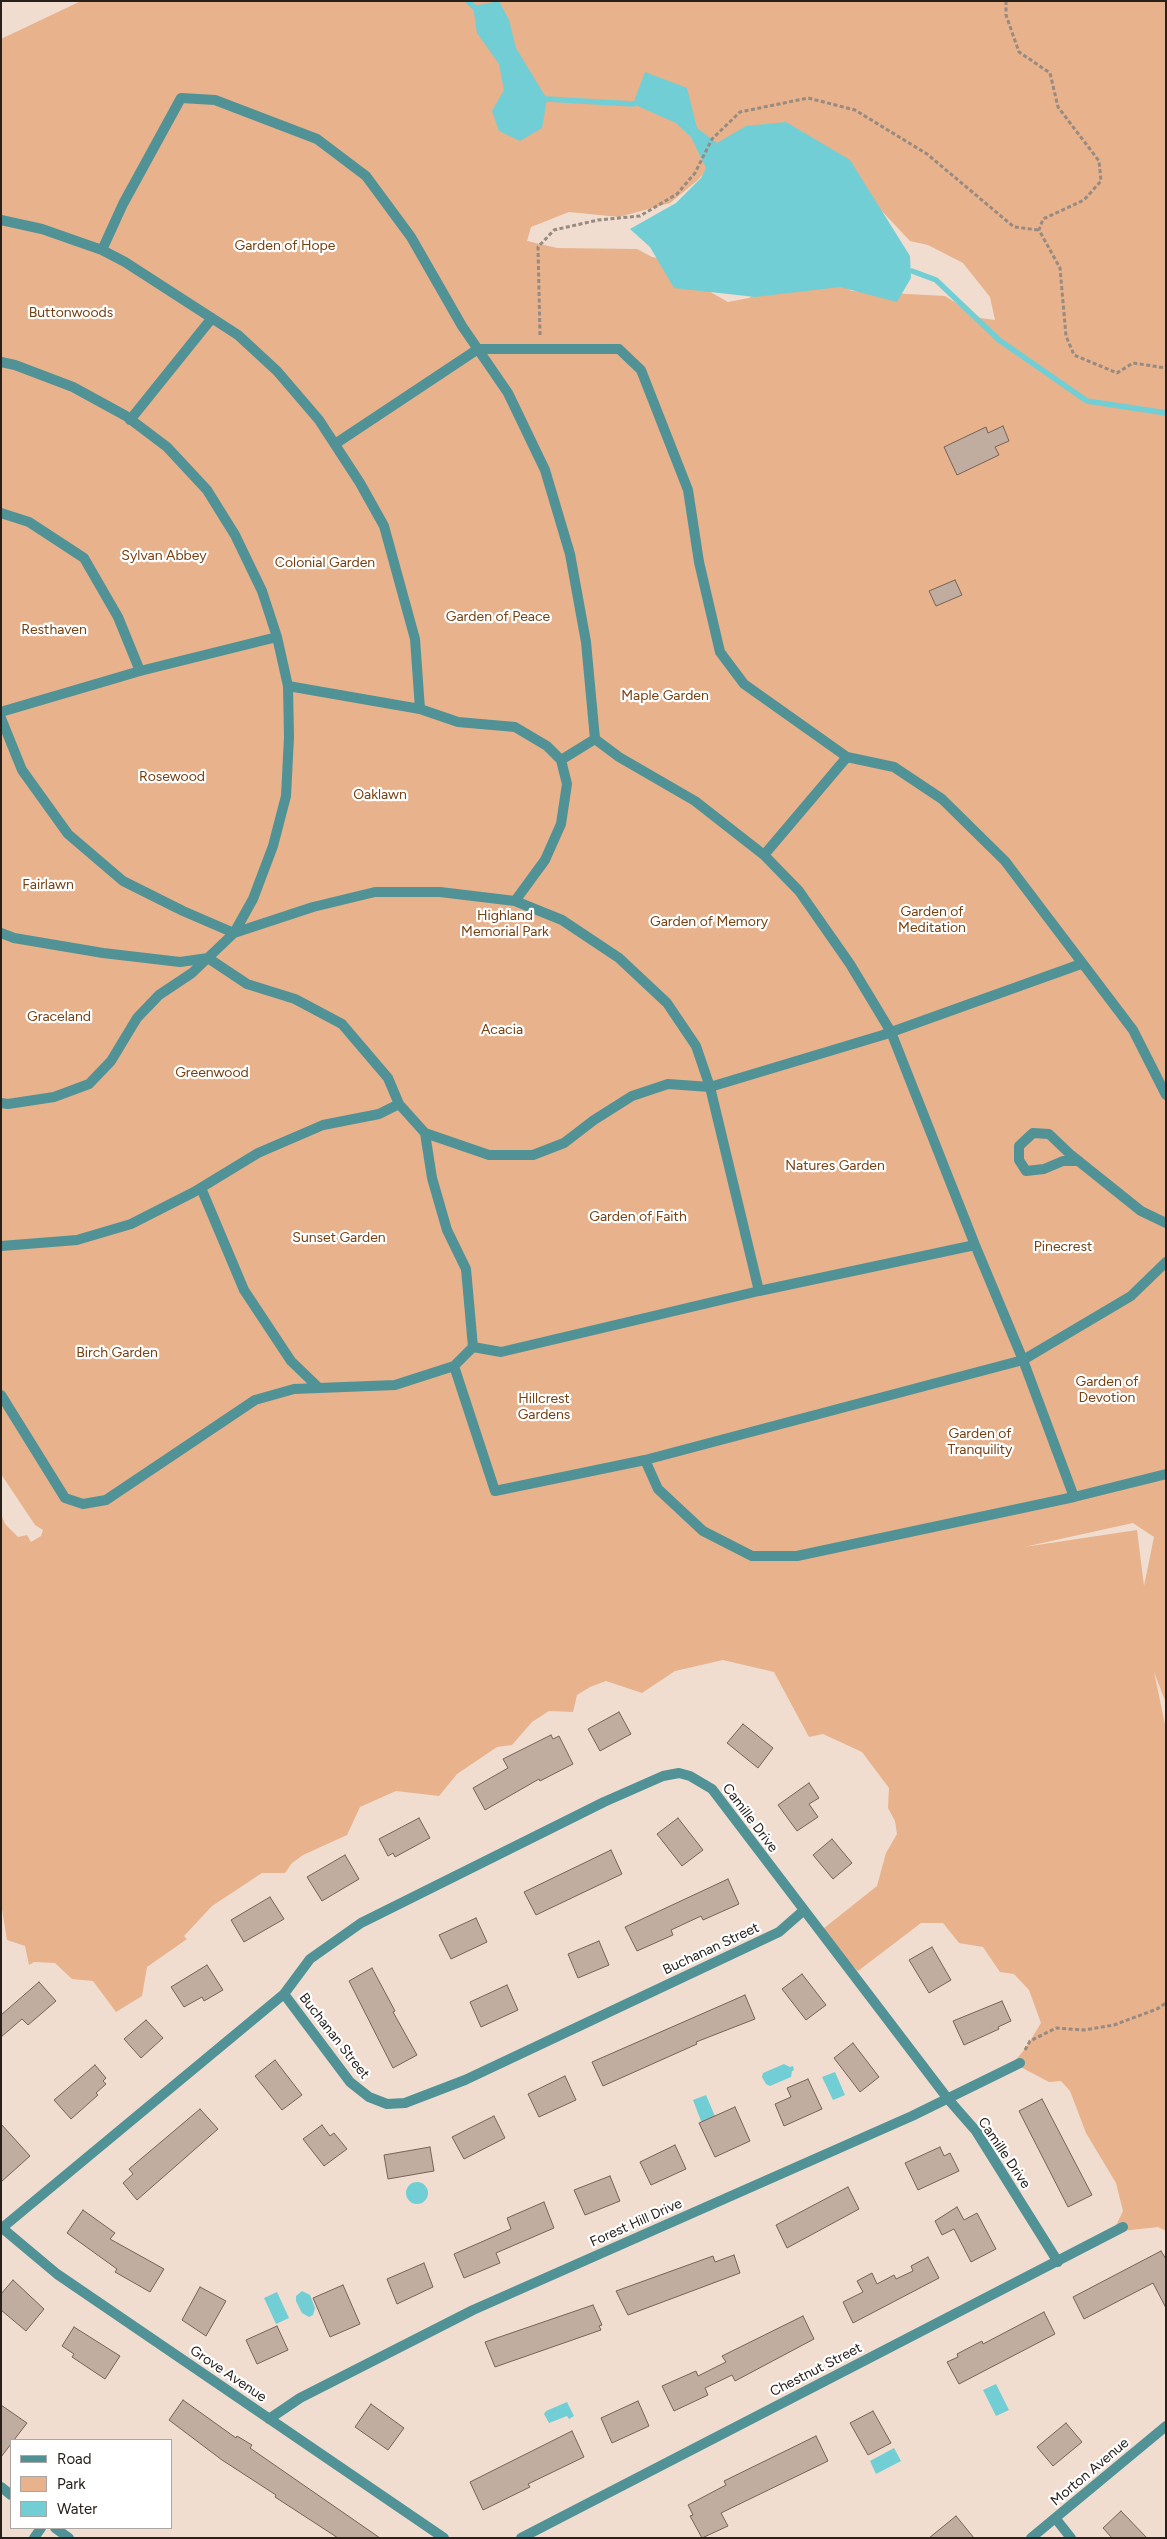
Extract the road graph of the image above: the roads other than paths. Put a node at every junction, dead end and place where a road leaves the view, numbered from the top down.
1 (1, 220) edge
2 (102, 250) junction
3 (212, 318) junction
4 (478, 349) junction
5 (1, 362) edge
6 (130, 420) junction
7 (335, 444) junction
8 (1, 513) edge
9 (277, 637) junction
10 (140, 671) junction
11 (288, 686) junction
12 (420, 709) junction
13 (1, 712) edge
14 (1, 718) edge
15 (595, 739) junction
16 (847, 757) junction
17 (561, 760) junction
18 (764, 855) junction
19 (515, 901) junction
20 (1, 933) edge
21 (234, 933) junction
22 (208, 958) junction
23 (1081, 964) junction
24 (891, 1032) junction
25 (710, 1087) junction
26 (1166, 1095) edge
27 (1, 1103) edge
28 (399, 1104) junction
29 (425, 1133) junction
30 (1079, 1161) junction
31 (201, 1188) junction
32 (1166, 1223) edge
33 (975, 1245) junction
34 (1, 1246) edge
35 (1166, 1262) edge
36 (759, 1291) junction
37 (472, 1347) junction
38 (1023, 1360) junction
39 (454, 1366) junction
40 (319, 1388) junction
41 (1, 1395) edge
42 (645, 1460) junction
43 (1166, 1474) edge
44 (1074, 1497) junction
45 (802, 1911) junction
46 (284, 1994) junction
47 (1020, 2063) road end
48 (948, 2099) junction
49 (1, 2227) edge
50 (1122, 2227) dead end
51 (1058, 2262) junction
52 (269, 2419) junction
53 (1166, 2426) edge
54 (1056, 2519) junction
55 (56, 2529) edge
56 (69, 2538) edge
57 (444, 2538) edge
58 (521, 2538) edge
59 (1031, 2538) edge
60 (1071, 2538) edge

1 - 2 street
2 - 3 street
2 - 4 street
3 - 6 street
3 - 7 street
4 - 7 street
4 - 15 street
4 - 16 street
5 - 6 street
6 - 9 street
7 - 12 street
8 - 10 street
9 - 10 street
9 - 11 street
10 - 13 street
11 - 12 street
11 - 21 street
12 - 17 street
14 - 21 street
15 - 17 street
15 - 18 street
16 - 18 street
16 - 23 street
17 - 19 street
18 - 24 street
19 - 21 street
19 - 25 street
20 - 22 street
21 - 22 street
22 - 27 street
22 - 28 street
23 - 24 street
23 - 26 street
24 - 25 street
24 - 33 street
25 - 29 street
25 - 36 street
28 - 29 street
28 - 31 street
29 - 37 street
30 - 30 street
30 - 32 street
31 - 34 street
31 - 40 street
33 - 36 street
33 - 38 street
35 - 38 street
36 - 37 street
37 - 39 street
38 - 42 street
38 - 44 street
39 - 40 street
39 - 42 street
40 - 41 street
42 - 44 street
43 - 44 street
45 - 46 street, Buchanan Street
45 - 46 street, Camille Drive
45 - 48 street, Camille Drive
46 - 49 street, Buchanan Street
47 - 48 street, Forest Hill Drive
48 - 51 street, Camille Drive
48 - 52 street, Forest Hill Drive
49 - 52 street, Grove Avenue
50 - 51 street, Chestnut Street
51 - 58 street, Chestnut Street
52 - 57 street, Grove Avenue
53 - 54 street, Morton Avenue
54 - 59 street, Morton Avenue
54 - 60 street
55 - 56 street

